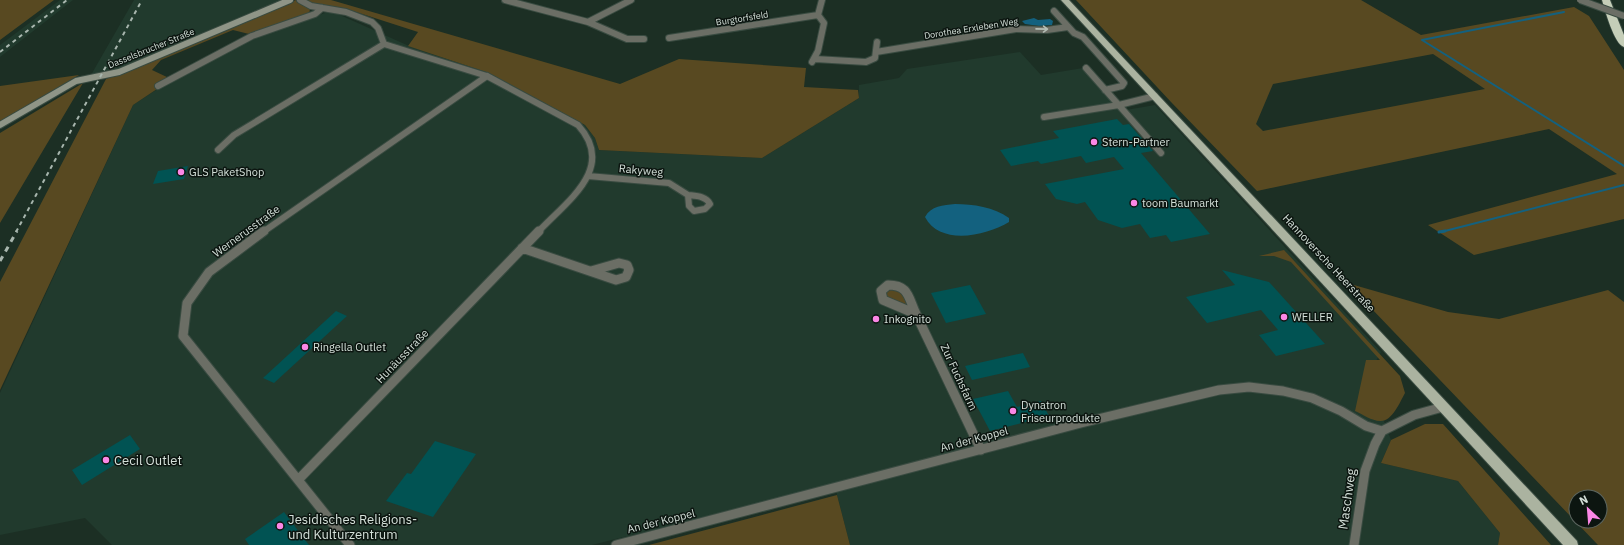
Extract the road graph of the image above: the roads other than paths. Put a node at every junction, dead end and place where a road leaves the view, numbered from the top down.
1 (290, 0) edge
2 (300, 0) edge
3 (505, 0) edge
4 (631, 0) edge
5 (822, 0) edge
6 (1065, 0) edge
7 (1580, 0) edge
8 (1606, 0) edge
9 (322, 8) junction
10 (1054, 11) dead end
11 (818, 15) junction
12 (1624, 16) edge
13 (588, 22) junction
14 (1068, 27) junction
15 (669, 38) dead end
16 (644, 39) dead end
17 (877, 42) dead end
18 (384, 44) junction
19 (1624, 44) edge
20 (876, 52) junction
21 (1086, 68) dead end
22 (487, 76) junction
23 (158, 86) dead end
24 (1105, 90) junction
25 (1157, 99) junction
26 (1119, 105) junction
27 (1044, 117) dead end
28 (0, 125) edge
29 (218, 150) dead end
30 (1161, 153) dead end
31 (588, 176) junction
32 (688, 195) dead end
33 (522, 248) junction
34 (591, 271) dead end
35 (917, 314) dead end
36 (1443, 407) junction
37 (1382, 431) junction
38 (981, 450) junction
39 (299, 480) junction
40 (350, 545) edge
41 (616, 545) edge
42 (1354, 545) edge
43 (1572, 545) edge

1 - 28 street, Dasselsbrucher Straße
2 - 9 street
3 - 13 street
4 - 13 street
5 - 11 street
6 - 25 main road, Hannoversche Heerstraße
7 - 12 street, bridge
8 - 19 highway
9 - 18 street
9 - 23 street
10 - 14 street
11 - 15 street, Burgtorfsfeld
11 - 20 street, Dorothea Erxleben Weg
13 - 16 street
20 -> 14 street, Dorothea Erxleben Weg
14 - 24 street
17 - 20 street
18 - 22 street
18 - 29 street
21 - 24 street
22 - 31 street, Hunäusstraße
22 - 39 street, Wernerusstraße
24 - 26 street
25 - 26 street
25 - 36 main road, Hannoversche Heerstraße
26 - 27 street
26 - 30 street
31 - 32 street, Rakyweg
31 - 33 street, Hunäusstraße
33 - 34 street
33 - 39 street, Hunäusstraße
35 - 38 street, Zur Fuchsfarm
36 - 37 street
36 - 43 main road, Hannoversche Heerstraße
37 - 38 street, An der Koppel
37 - 42 street, Maschweg
38 - 41 street, An der Koppel
39 - 40 street, Wernerusstraße

